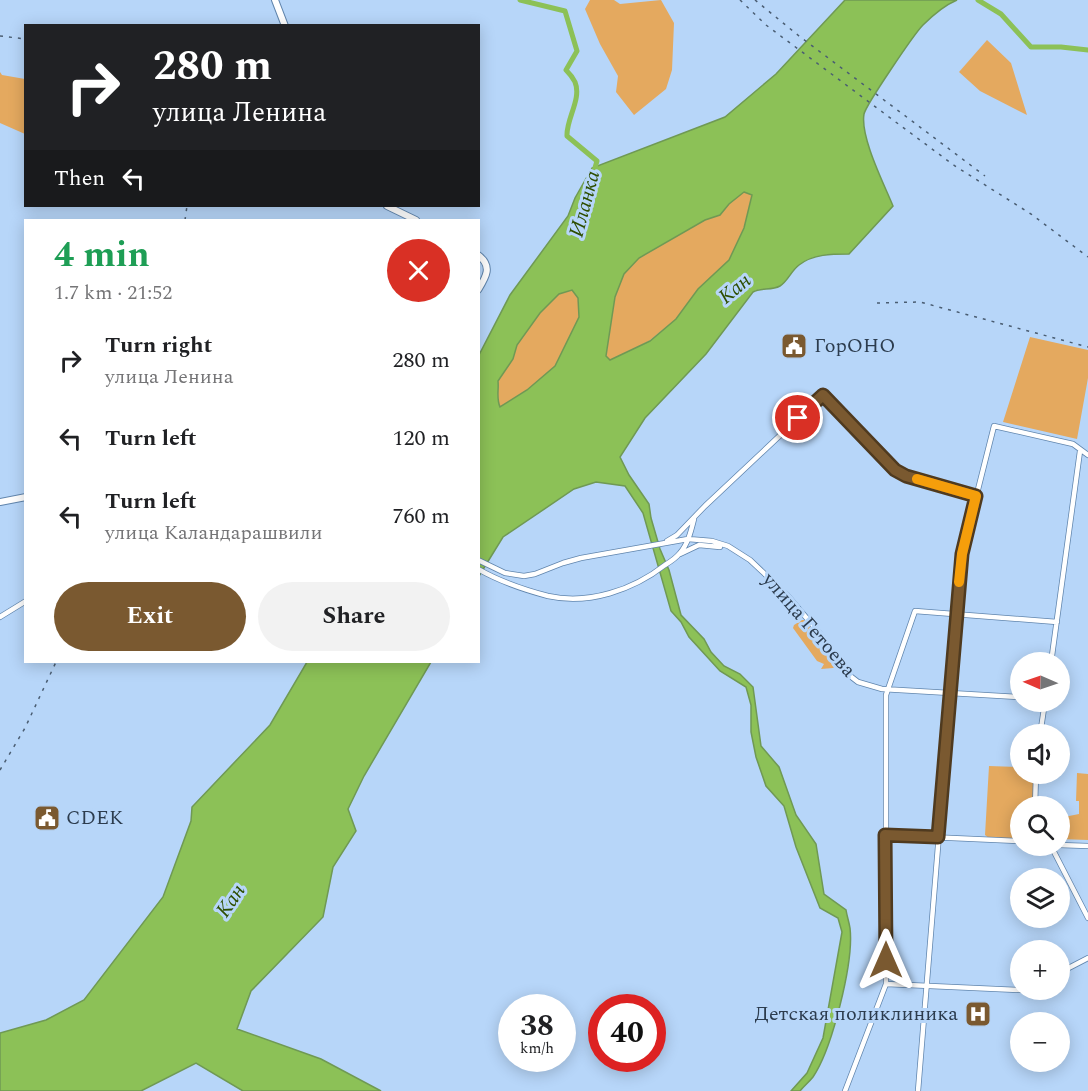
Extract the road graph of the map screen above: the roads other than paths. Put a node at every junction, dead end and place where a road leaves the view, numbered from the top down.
1 (275, 0) edge
2 (284, 24) edge
3 (389, 207) edge
4 (414, 219) edge
5 (480, 257) edge
6 (480, 286) edge
7 (1080, 451) junction
8 (1088, 455) edge
9 (1080, 460) junction
10 (976, 496) junction
11 (24, 497) edge
12 (0, 502) edge
13 (694, 519) junction
14 (688, 539) junction
15 (665, 543) junction
16 (735, 550) junction
17 (679, 555) junction
18 (480, 561) edge
19 (480, 570) edge
20 (24, 602) edge
21 (957, 615) junction
22 (0, 617) edge
23 (1057, 622) junction
24 (1053, 652) edge
25 (888, 689) junction
26 (950, 692) junction
27 (1010, 696) edge
28 (885, 835) junction
29 (938, 837) junction
30 (1010, 841) edge
31 (1070, 845) edge
32 (1088, 846) edge
33 (1056, 856) edge
34 (1088, 918) edge
35 (1088, 958) edge
36 (1070, 967) edge
37 (886, 984) junction
38 (926, 986) junction
39 (1010, 990) edge
40 (845, 1091) edge
41 (918, 1091) edge

1 - 2 main road
3 - 4 main road
5 - 6 main road
7 - 8 street
7 - 9 street
7 - 10 street
8 - 9 street
9 - 23 street
10 - 13 street
10 - 21 street
11 - 12 main road
13 - 14 street
13 - 15 street
14 - 15 street
14 - 16 street
14 - 17 street
15 - 18 street
16 - 17 street
16 - 25 street, улица Гетоева
17 - 19 street
20 - 22 street
21 - 23 street
21 - 25 street
21 - 26 street
23 - 24 street
25 - 26 street, улица Гетоева
25 - 28 street
26 - 27 street, улица Гетоева
26 - 29 street
28 - 29 street
28 - 37 street
29 - 30 street
29 - 38 street
31 - 32 street
33 - 34 street
35 - 36 street
37 - 38 street
37 - 40 street
38 - 39 street
38 - 41 street

